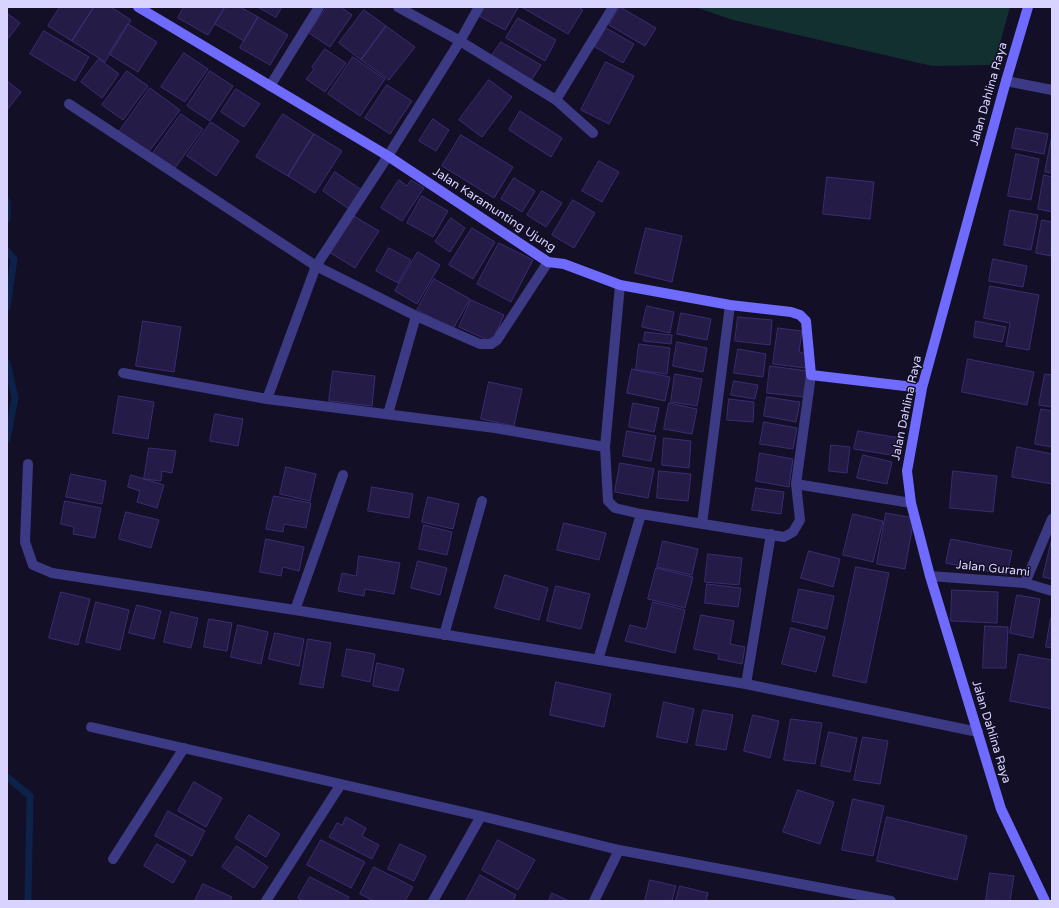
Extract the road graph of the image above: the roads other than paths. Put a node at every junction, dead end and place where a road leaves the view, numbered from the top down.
1 (138, 7) edge
2 (320, 7) edge
3 (398, 7) edge
4 (479, 7) edge
5 (613, 7) edge
6 (1028, 7) edge
7 (460, 40) junction
8 (1006, 81) junction
9 (270, 86) junction
10 (1052, 90) edge
11 (556, 100) junction
12 (69, 104) dead end
13 (593, 133) dead end
14 (388, 156) junction
15 (548, 262) junction
16 (316, 266) junction
17 (620, 285) junction
18 (730, 305) junction
19 (416, 316) junction
20 (123, 372) dead end
21 (811, 375) junction
22 (922, 388) junction
23 (267, 399) junction
24 (388, 414) junction
25 (605, 447) junction
26 (28, 464) dead end
27 (343, 475) dead end
28 (796, 484) junction
29 (482, 501) dead end
30 (911, 503) junction
31 (641, 514) junction
32 (1052, 519) edge
33 (702, 524) junction
34 (771, 534) junction
35 (930, 576) junction
36 (1025, 583) junction
37 (1052, 592) edge
38 (295, 610) junction
39 (444, 635) junction
40 (598, 660) junction
41 (746, 684) junction
42 (91, 727) dead end
43 (978, 732) junction
44 (184, 748) junction
45 (341, 784) junction
46 (481, 816) junction
47 (619, 850) junction
48 (112, 859) dead end
49 (266, 901) edge
50 (433, 901) edge
51 (594, 901) edge
52 (891, 901) edge
53 (1045, 901) edge

1 - 9 street, Jalan Karamunting Ujung
2 - 9 street
3 - 7 street
4 - 7 street
5 - 11 street
6 - 8 street, Jalan Dahlina Raya
7 - 11 street
7 - 14 street
8 - 10 street
8 - 22 street, Jalan Dahlina Raya
9 - 14 street, Jalan Karamunting Ujung
11 - 13 street
12 - 16 street
14 - 15 street, Jalan Karamunting Ujung
14 - 16 street
15 - 17 street, Jalan Karamunting Ujung
15 - 19 street
16 - 19 street
16 - 23 street
17 - 18 street, Jalan Karamunting Ujung
17 - 25 street
18 - 21 street, Jalan Karamunting Ujung
18 - 33 street
19 - 24 street
20 - 23 street
21 - 22 street
21 - 28 street
22 - 30 street, Jalan Dahlina Raya
23 - 24 street
24 - 25 street
25 - 31 street
26 - 38 street
27 - 38 street
28 - 30 street
28 - 34 street
29 - 39 street
30 - 35 street, Jalan Dahlina Raya
31 - 33 street
31 - 40 street
32 - 36 street
33 - 34 street
34 - 41 street
35 - 36 street, Jalan Gurami
35 - 43 street, Jalan Dahlina Raya
36 - 37 street, Jalan Gurami
38 - 39 street
39 - 40 street
40 - 41 street
41 - 43 street
42 - 44 street
43 - 53 street, Jalan Dahlina Raya
44 - 45 street
44 - 48 street
45 - 46 street
45 - 49 street
46 - 47 street
46 - 50 street
47 - 51 street
47 - 52 street

